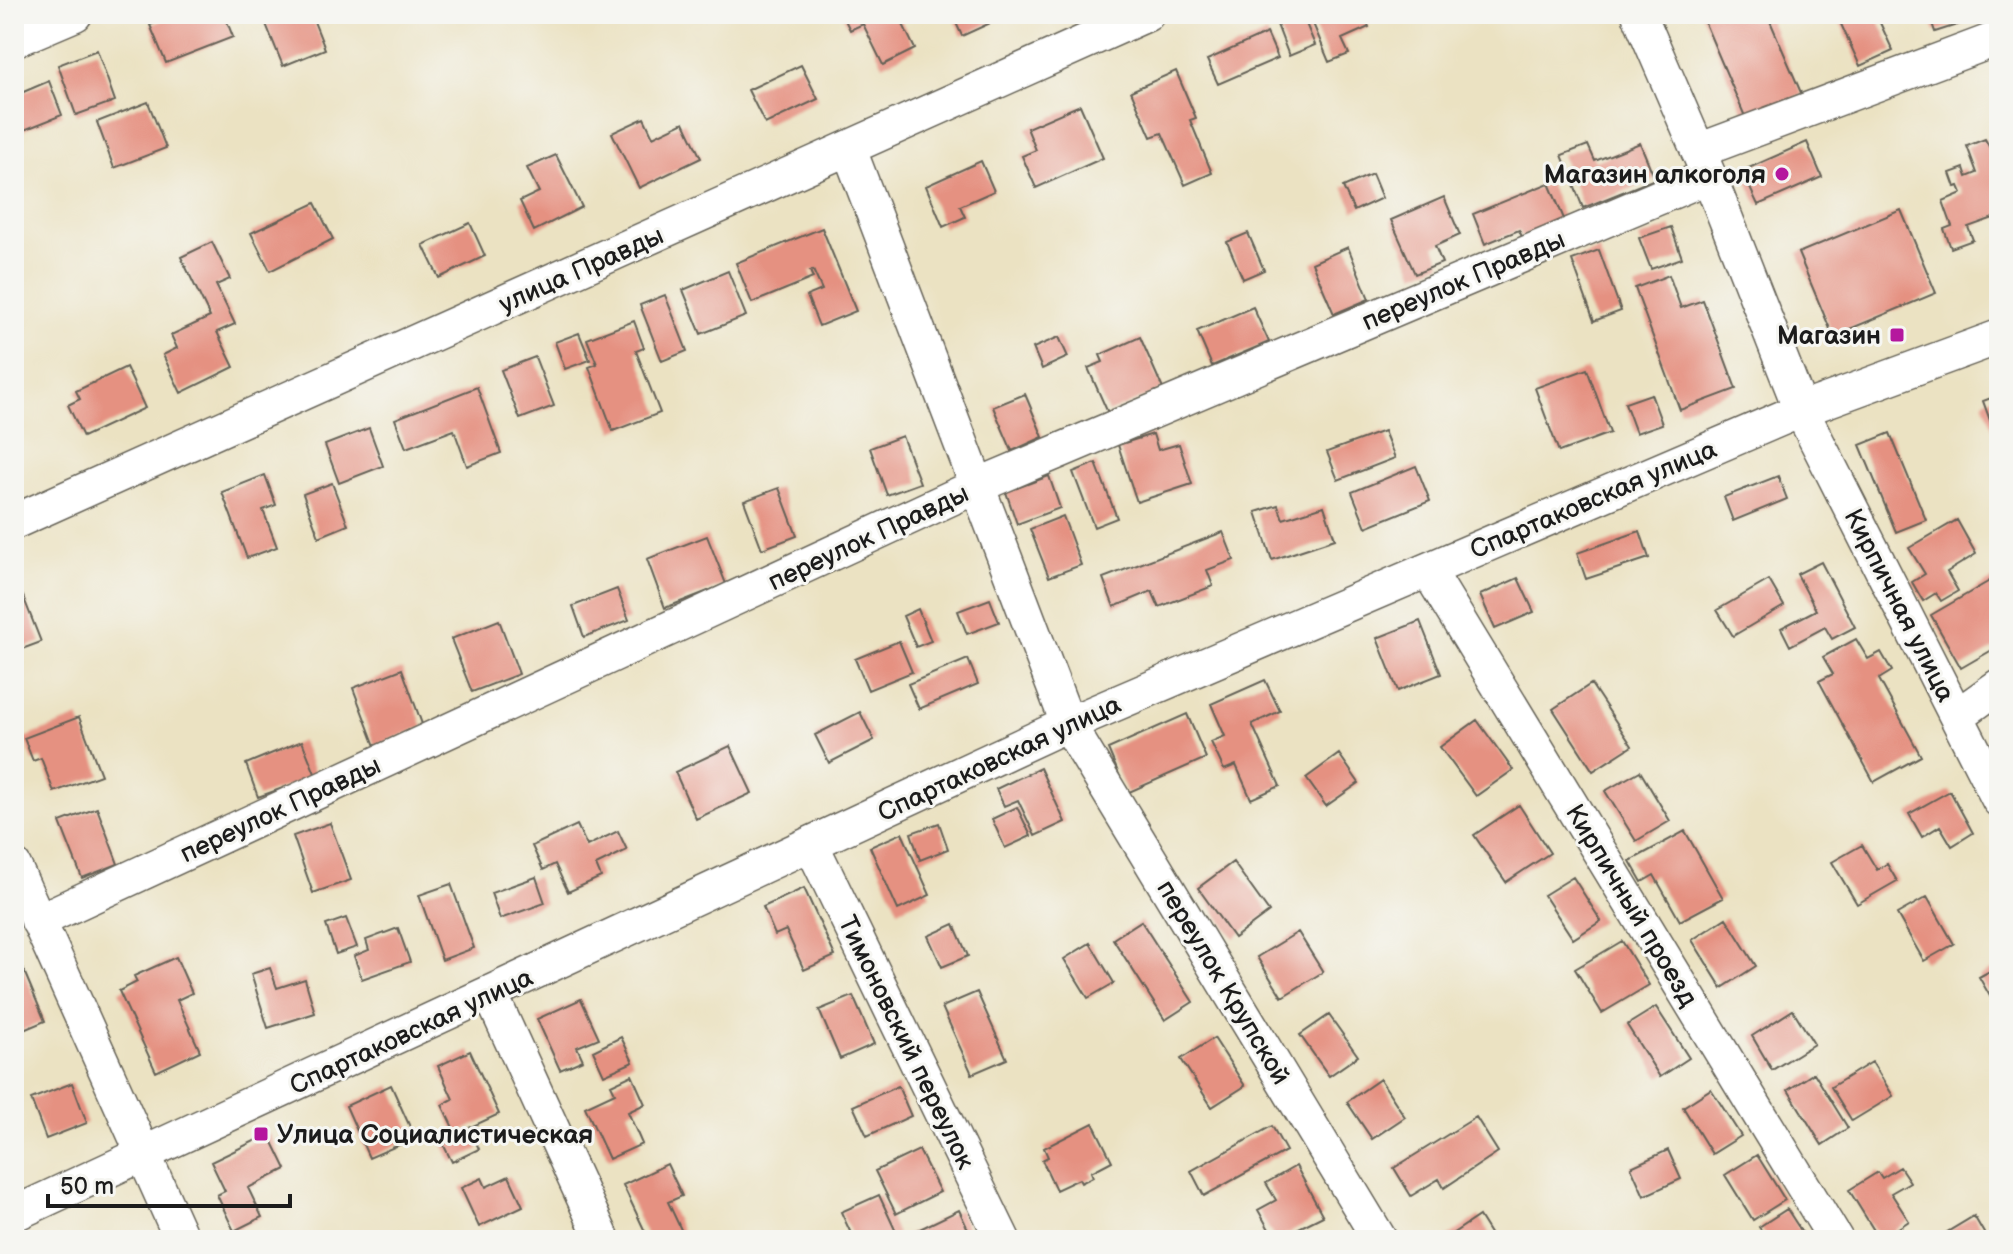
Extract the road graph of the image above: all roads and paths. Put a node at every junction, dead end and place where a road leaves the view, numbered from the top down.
1 (75, 14) edge
2 (1147, 14) edge
3 (1639, 14) edge
4 (1999, 38) edge
5 (14, 40) edge
6 (849, 149) junction
7 (1704, 163) junction
8 (1999, 337) edge
9 (1801, 410) junction
10 (979, 485) junction
11 (14, 522) edge
12 (1428, 570) junction
13 (1999, 686) edge
14 (1957, 716) junction
15 (1068, 724) junction
16 (1999, 800) edge
17 (811, 844) junction
18 (14, 866) edge
19 (38, 921) junction
20 (491, 995) junction
21 (144, 1154) junction
22 (14, 1214) edge
23 (182, 1240) edge
24 (603, 1240) edge
25 (1003, 1240) edge
26 (1380, 1240) edge
27 (1836, 1240) edge

1 - 5 street
2 - 6 street, улица Правды
3 - 7 street, Кирпичная улица
4 - 7 street, переулок Правды
6 - 10 street, переулок Крупской
6 - 11 street, улица Правды
7 - 9 street, Кирпичная улица
7 - 10 street, переулок Правды
8 - 9 street, Спартаковская улица
9 - 12 street, Спартаковская улица
9 - 14 street, Кирпичная улица
10 - 15 street, переулок Крупской
10 - 19 street, переулок Правды
12 - 15 street, Спартаковская улица
12 - 27 street, Кирпичный проезд
13 - 14 street
14 - 16 street, Кирпичная улица
15 - 17 street, Спартаковская улица
15 - 26 street, переулок Крупской
17 - 20 street, Спартаковская улица
17 - 25 street, Тимоновский переулок
18 - 19 street
19 - 21 street
20 - 21 street, Спартаковская улица
20 - 24 street
21 - 22 street, Спартаковская улица
21 - 23 street

